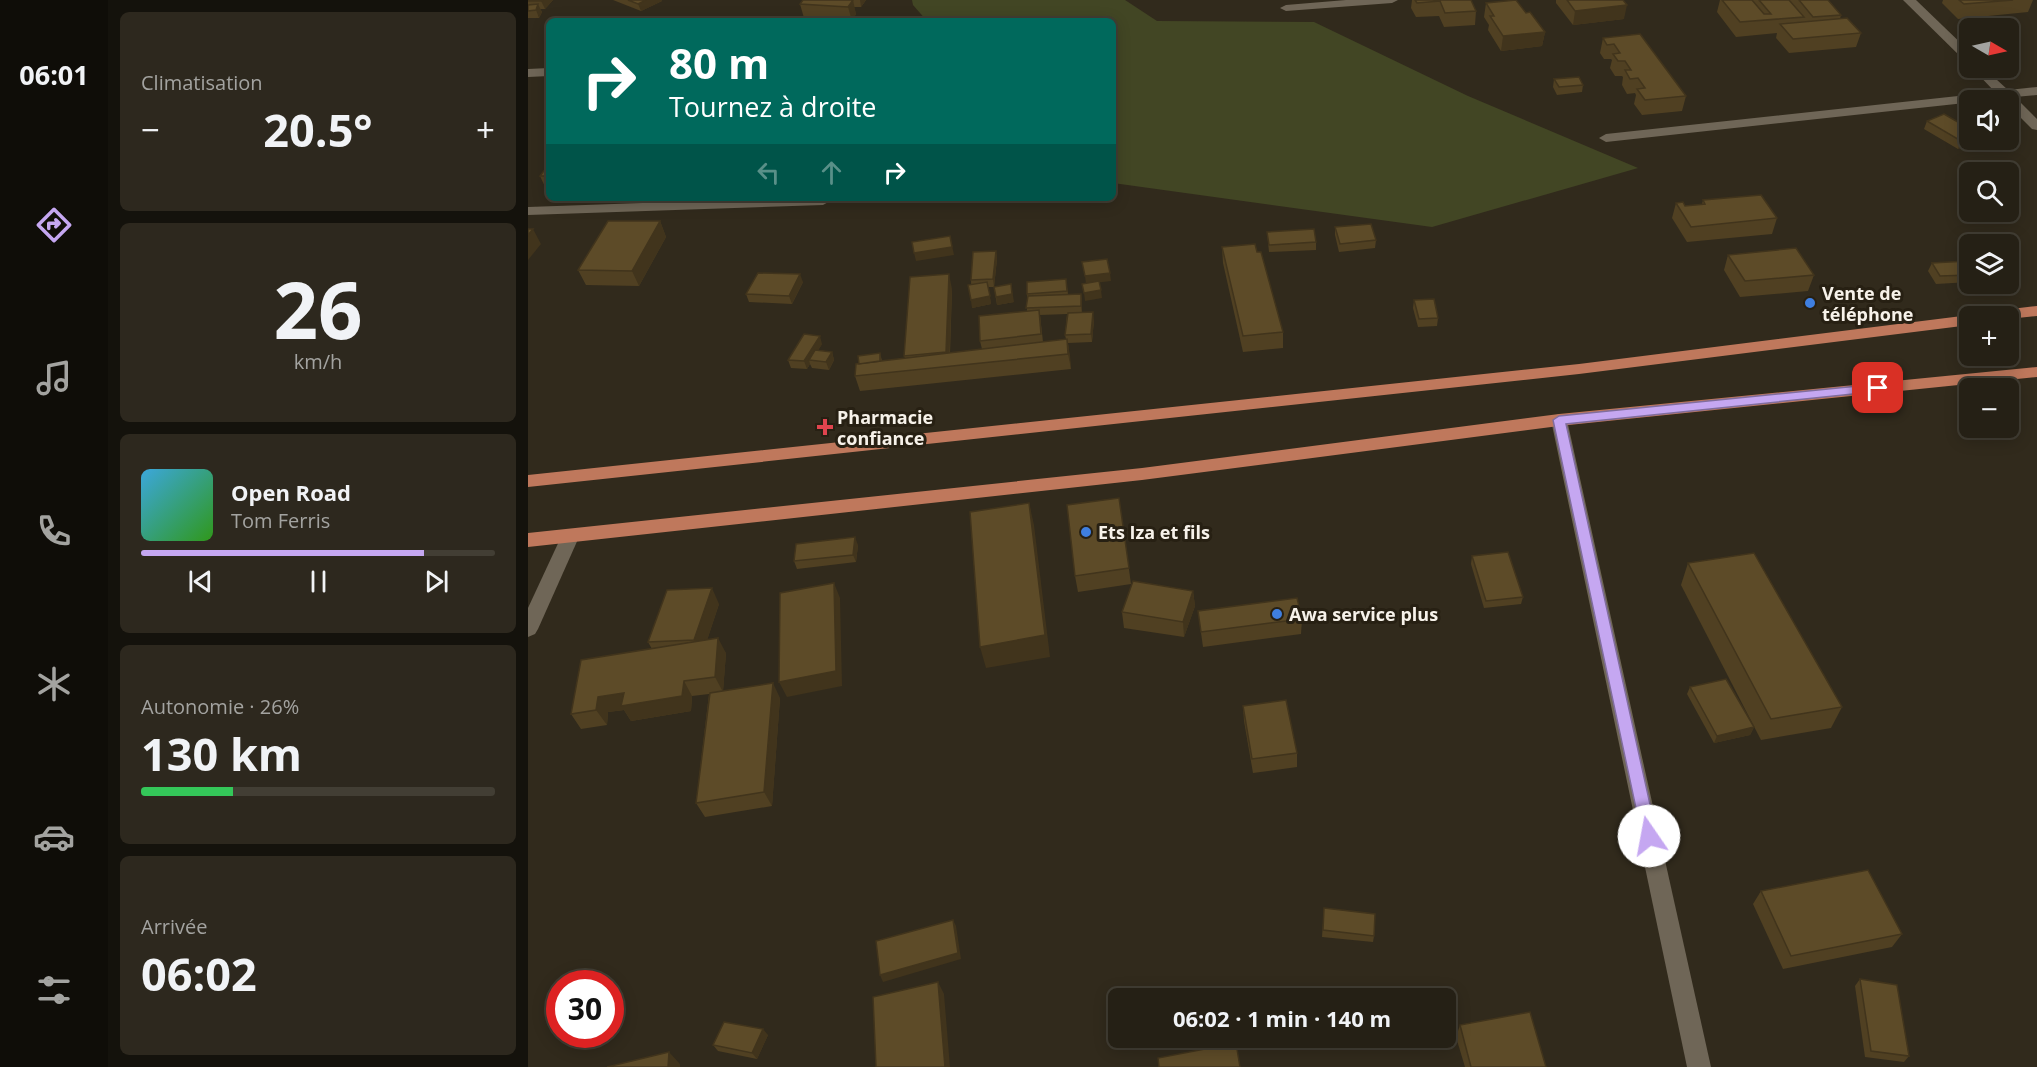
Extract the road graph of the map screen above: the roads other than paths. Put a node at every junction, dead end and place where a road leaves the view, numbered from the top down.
1 (1392, 0) edge
2 (1908, 0) edge
3 (1286, 8) dead end
4 (1959, 49) edge
5 (546, 72) edge
6 (528, 73) edge
7 (1988, 78) edge
8 (2001, 90) edge
9 (2037, 91) edge
10 (2019, 93) edge
11 (1959, 99) edge
12 (2019, 108) edge
13 (2037, 126) edge
14 (1606, 138) dead end
15 (823, 201) dead end
16 (528, 211) edge
17 (2037, 311) edge
18 (2019, 313) edge
19 (1959, 321) edge
20 (2037, 372) edge
21 (1559, 420) junction
22 (528, 481) edge
23 (570, 537) junction
24 (528, 540) edge
25 (528, 629) edge
26 (1699, 1067) edge

1 - 3 street
2 - 4 street
5 - 6 street
7 - 8 street
9 - 10 street
11 - 14 street
12 - 13 street
15 - 16 street
17 - 18 main road
19 - 22 main road
20 - 21 main road
21 - 23 main road
21 - 26 street
23 - 24 main road
23 - 25 street

